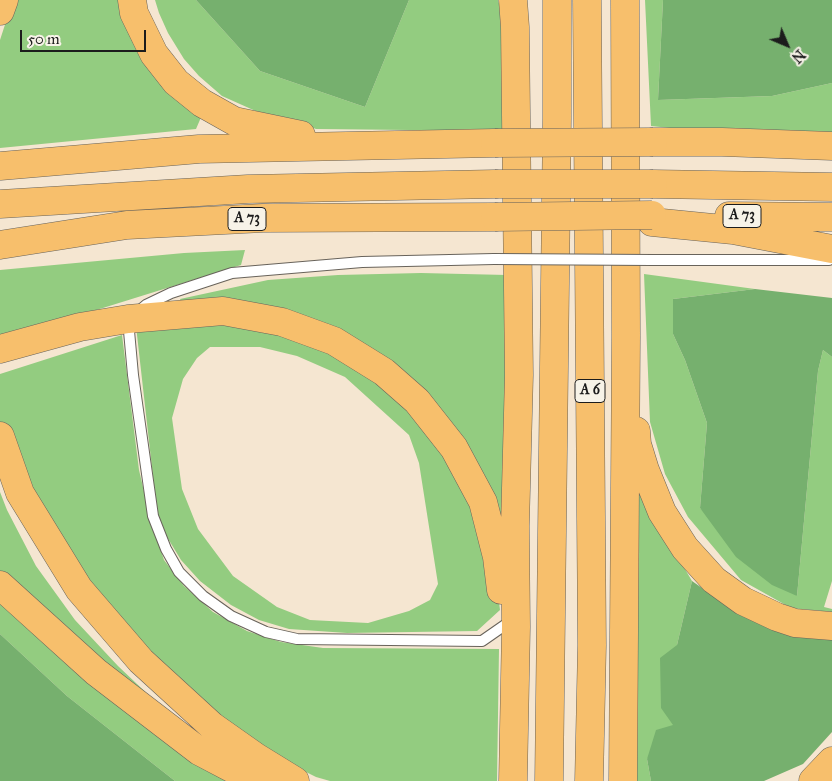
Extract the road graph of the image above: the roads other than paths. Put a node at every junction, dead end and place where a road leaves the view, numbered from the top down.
1 (4, 0) edge
2 (132, 0) edge
3 (513, 0) edge
4 (557, 0) edge
5 (587, 0) edge
6 (625, 0) edge
7 (0, 12) edge
8 (832, 132) edge
9 (722, 142) junction
10 (354, 145) junction
11 (832, 146) edge
12 (2, 165) edge
13 (832, 187) edge
14 (1, 204) edge
15 (832, 217) edge
16 (652, 218) junction
17 (0, 245) edge
18 (832, 248) edge
19 (832, 260) edge
20 (128, 319) junction
21 (626, 336) junction
22 (6, 348) edge
23 (0, 436) edge
24 (0, 585) edge
25 (505, 625) junction
26 (832, 626) edge
27 (515, 693) junction
28 (832, 760) edge
29 (256, 781) edge
30 (295, 781) edge
31 (513, 781) edge
32 (549, 781) edge
33 (589, 781) edge
34 (623, 781) edge
35 (814, 781) edge

1 - 7 highway
2 - 10 highway
3 - 27 highway
4 - 32 highway, A 6
5 - 33 highway, A 6
6 - 21 highway
8 - 9 highway
9 - 10 highway, bridge
9 - 11 highway
10 - 12 highway
13 - 14 highway, A 73, bridge
15 - 16 highway, A 73
16 - 17 highway, A 73, bridge
16 - 18 highway
19 - 20 lane, bridge
20 - 22 highway
20 - 25 highway
20 - 25 lane
21 - 26 highway
21 - 34 highway
23 - 30 highway
24 - 29 highway
25 - 27 highway
27 - 31 highway
28 - 35 highway

